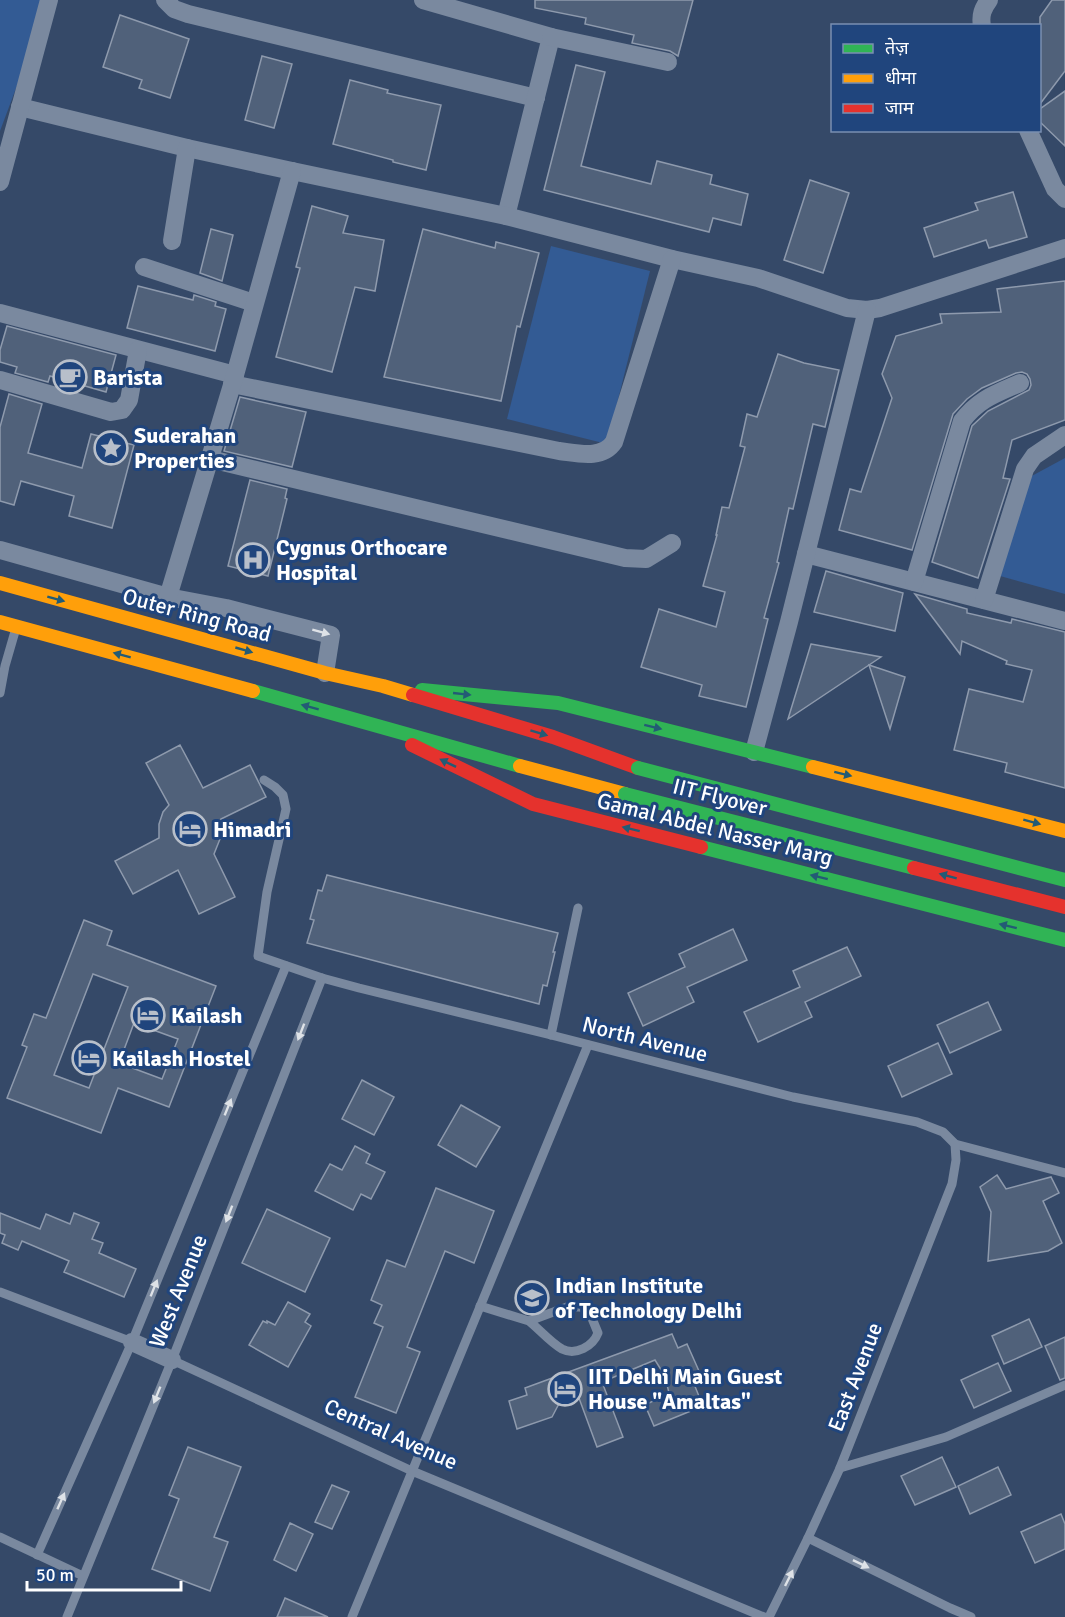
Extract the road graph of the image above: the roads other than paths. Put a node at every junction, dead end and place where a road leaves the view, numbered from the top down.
1 (49, 0) edge
2 (165, 0) edge
3 (423, 0) edge
4 (989, 0) edge
5 (981, 24) edge
6 (551, 37) junction
7 (669, 62) dead end
8 (536, 98) junction
9 (20, 107) junction
10 (1029, 132) edge
11 (187, 148) junction
12 (292, 171) junction
13 (0, 182) edge
14 (1065, 199) edge
15 (506, 216) junction
16 (172, 241) dead end
17 (1065, 248) edge
18 (672, 259) junction
19 (144, 267) dead end
20 (255, 303) junction
21 (867, 310) junction
22 (0, 313) edge
23 (138, 350) junction
24 (0, 380) edge
25 (233, 380) junction
26 (1020, 383) dead end
27 (1065, 435) edge
28 (210, 459) junction
29 (672, 543) dead end
30 (0, 550) edge
31 (806, 554) junction
32 (42, 562) junction
33 (914, 582) junction
34 (0, 583) edge
35 (31, 592) junction
36 (168, 597) junction
37 (984, 600) junction
38 (1065, 621) edge
39 (0, 622) edge
40 (16, 626) junction
41 (325, 673) junction
42 (383, 686) junction
43 (0, 693) edge
44 (367, 723) junction
45 (754, 752) junction
46 (264, 780) dead end
47 (1065, 831) edge
48 (1065, 880) edge
49 (1065, 907) edge
50 (578, 908) dead end
51 (1065, 940) edge
52 (286, 966) junction
53 (322, 978) junction
54 (551, 1035) junction
55 (588, 1045) junction
56 (955, 1144) junction
57 (1065, 1173) edge
58 (0, 1292) edge
59 (480, 1306) junction
60 (529, 1321) junction
61 (132, 1342) junction
62 (172, 1360) junction
63 (1065, 1385) edge
64 (840, 1468) junction
65 (412, 1470) junction
66 (0, 1537) edge
67 (808, 1538) junction
68 (37, 1555) junction
69 (83, 1576) junction
70 (948, 1613) edge
71 (66, 1617) edge
72 (352, 1617) edge
73 (764, 1617) edge
74 (770, 1617) edge
75 (971, 1617) edge

1 - 9 street
2 - 8 street
3 - 6 street
4 - 5 street
6 - 7 street
6 - 8 street
8 - 15 street
9 - 11 street
9 - 13 street
10 - 14 street
11 - 12 street
11 - 16 street
12 - 15 street
12 - 20 street
15 - 18 street
17 - 21 street
18 - 21 street
18 - 25 street
19 - 20 street
20 - 25 street
21 - 31 street
22 - 23 street
23 - 24 street
23 - 25 street
25 - 28 street
26 - 33 street
27 - 37 street
28 - 29 street
28 - 36 street
30 - 32 street
31 - 33 street
31 - 45 street
32 - 35 street
32 - 36 street
33 - 37 street
34 - 35 main road, Outer Ring Road
35 -> 41 main road, Outer Ring Road
36 -> 41 street
37 - 38 street
39 - 40 main road
40 - 43 lane
44 -> 40 main road
41 - 42 main road, Outer Ring Road
42 -> 45 main road
42 -> 48 main road, IIT Flyover, bridge
49 -> 44 main road, IIT Flyover, bridge
51 -> 44 main road, Gamal Abdel Nasser Marg
45 -> 47 main road
46 - 52 lane, North Avenue
50 - 54 lane
52 - 53 lane, North Avenue
61 -> 52 lane, West Avenue
53 - 54 lane, North Avenue
53 -> 62 lane, West Avenue
54 - 55 lane, North Avenue
55 - 56 lane, North Avenue
55 - 59 lane
56 - 57 lane, North Avenue
56 - 64 lane, East Avenue
58 - 61 lane, Central Avenue
59 - 60 lane
59 - 65 lane
60 - 60 lane
61 - 62 street, Central Avenue
68 -> 61 lane, West Avenue
62 - 65 lane, Central Avenue
62 -> 69 lane, West Avenue
63 - 64 lane
64 - 67 lane, East Avenue
65 - 72 lane
65 - 73 lane, Central Avenue
66 - 68 lane
67 -> 70 lane
74 -> 67 lane, East Avenue
68 - 69 lane
69 - 71 lane, West Avenue
70 - 75 lane

